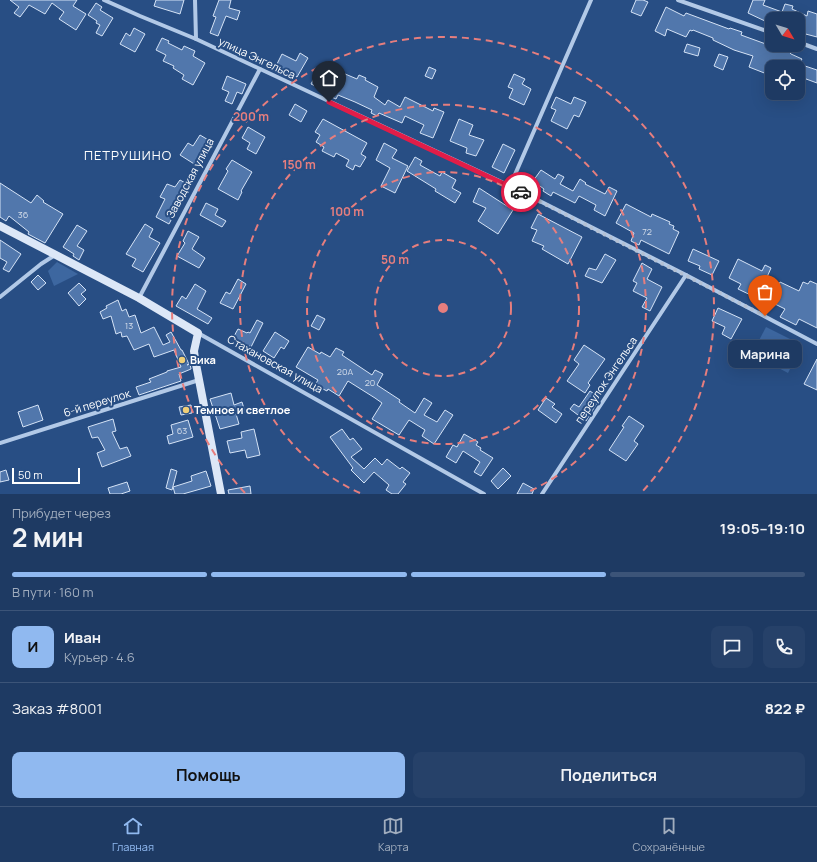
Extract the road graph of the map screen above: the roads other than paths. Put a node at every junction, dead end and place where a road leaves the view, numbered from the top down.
1 (104, 0) edge
2 (195, 0) edge
3 (591, 0) edge
4 (678, 0) edge
5 (765, 31) edge
6 (196, 38) junction
7 (805, 45) edge
8 (817, 49) edge
9 (260, 69) junction
10 (510, 186) junction
11 (0, 226) edge
12 (55, 255) junction
13 (686, 276) junction
14 (0, 297) edge
15 (139, 298) junction
16 (198, 333) junction
17 (817, 344) edge
18 (199, 380) junction
19 (0, 443) edge
20 (221, 494) edge
21 (484, 494) edge
22 (542, 494) edge

1 - 6 street, улица Энгельса
2 - 6 street
3 - 10 street
4 - 5 street
6 - 9 street, улица Энгельса
7 - 8 street
9 - 10 street, улица Энгельса
9 - 15 street, Заводская улица
10 - 13 street, улица Энгельса
11 - 12 street, Стахановская улица
12 - 14 street
12 - 15 street, Стахановская улица
13 - 17 street, улица Энгельса
13 - 22 street, переулок Энгельса
15 - 16 street, Стахановская улица
16 - 18 street
16 - 21 street, Стахановская улица
18 - 19 street, 6-й переулок
18 - 20 street

